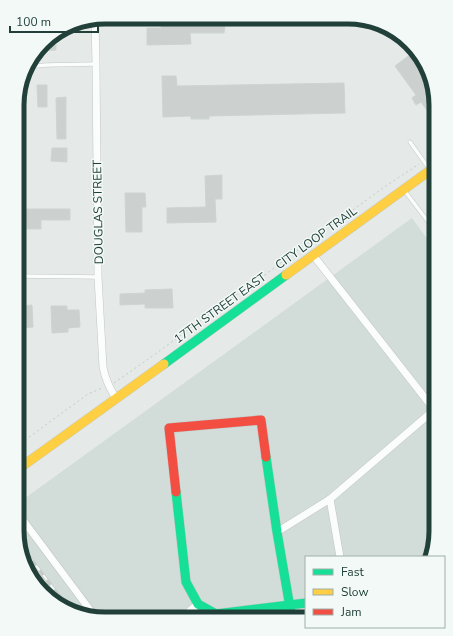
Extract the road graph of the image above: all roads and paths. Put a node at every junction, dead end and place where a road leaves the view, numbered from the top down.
1 (95, 25) edge
2 (96, 64) junction
3 (34, 66) edge
4 (410, 142) dead end
5 (429, 156) edge
6 (423, 161) junction
7 (429, 165) edge
8 (429, 171) edge
9 (404, 189) junction
10 (429, 217) edge
11 (426, 219) junction
12 (429, 223) edge
13 (313, 255) junction
14 (24, 276) edge
15 (98, 277) junction
16 (108, 386) junction
17 (116, 399) junction
18 (429, 403) edge
19 (429, 416) edge
20 (24, 441) edge
21 (24, 465) edge
22 (330, 500) junction
23 (24, 521) edge
24 (277, 532) junction
25 (340, 556) edge
26 (305, 603) edge
27 (198, 604) junction
28 (290, 604) junction
29 (90, 610) edge
30 (188, 612) edge
31 (212, 612) edge
32 (231, 612) edge
33 (291, 612) edge

1 - 2 street, DOUGLAS STREET
2 - 3 lane
2 - 15 street, DOUGLAS STREET
4 - 6 lane
5 - 6 path, CITY LOOP TRAIL
6 - 7 lane
6 - 16 path, CITY LOOP TRAIL
8 - 9 street, 17TH STREET EAST
9 - 11 lane
9 - 13 street, 17TH STREET EAST
10 - 11 lane
11 - 12 lane
13 - 17 street, 17TH STREET EAST
13 - 18 street
14 - 15 lane
15 - 16 street, DOUGLAS STREET
16 - 17 street, DOUGLAS STREET
16 - 20 path, CITY LOOP TRAIL
17 - 21 street, 17TH STREET EAST
19 - 22 street
22 - 24 street
22 - 25 street
23 - 29 street
24 - 27 street
24 - 28 street
26 - 28 street
27 - 30 street
27 - 31 street
28 - 32 street
28 - 33 street

